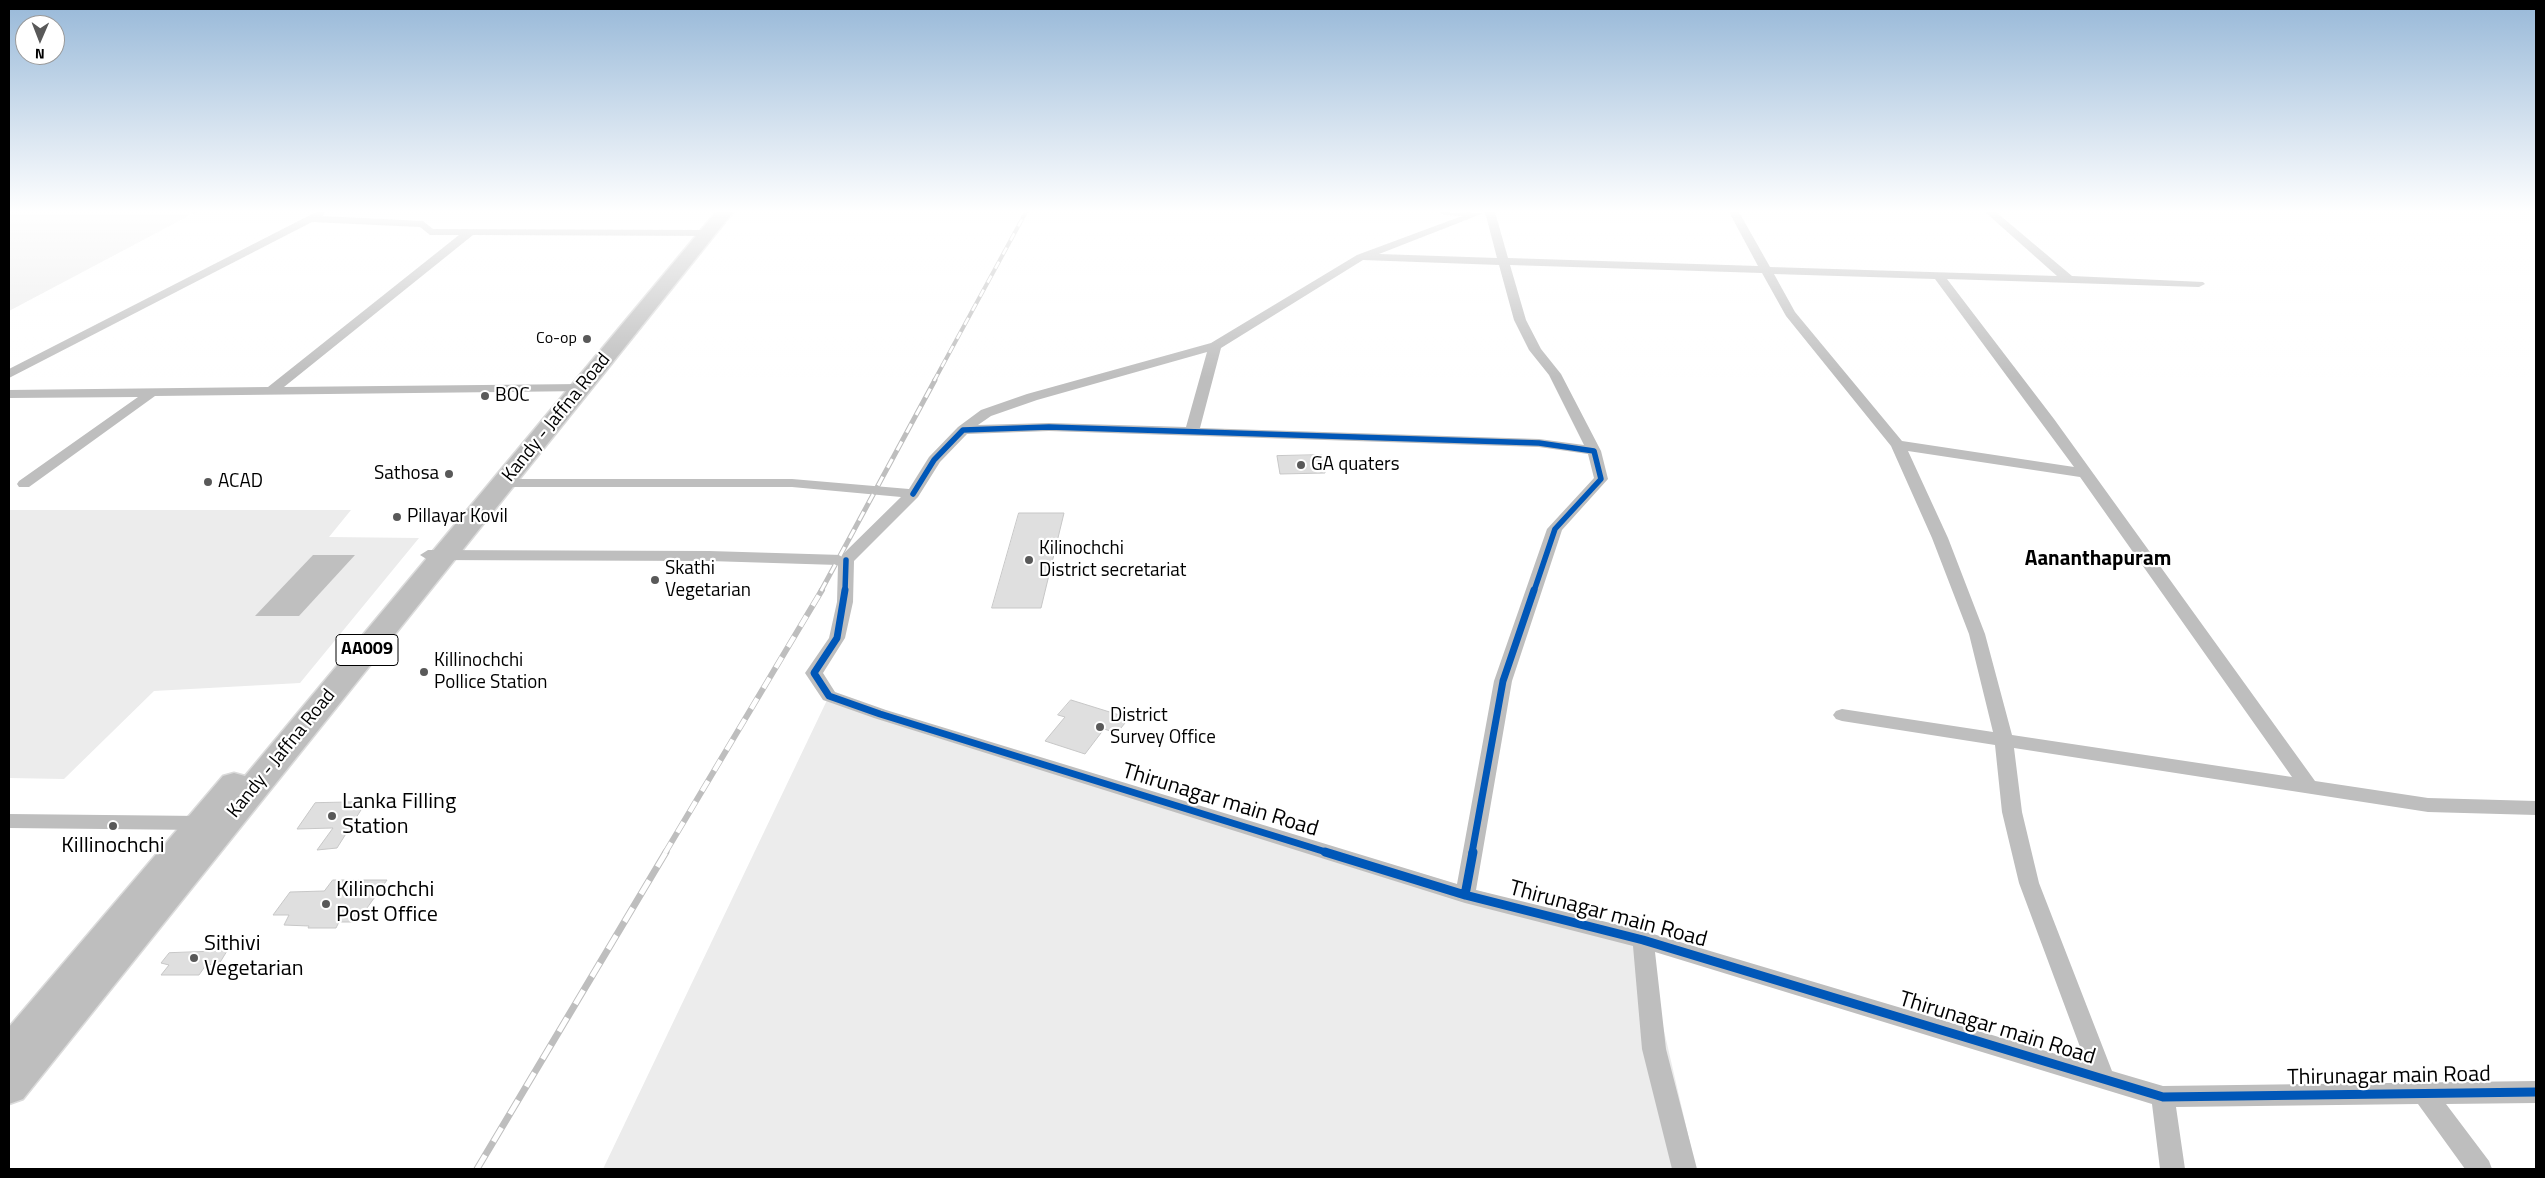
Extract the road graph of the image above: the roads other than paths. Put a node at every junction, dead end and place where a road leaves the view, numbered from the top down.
1 (218, 267) edge
2 (426, 267) edge
3 (673, 267) edge
4 (1346, 267) edge
5 (1506, 267) edge
6 (1647, 267) edge
7 (1764, 267) edge
8 (2052, 267) edge
9 (1767, 272) junction
10 (1939, 277) junction
11 (2069, 280) junction
12 (2199, 284) dead end
13 (1215, 346) junction
14 (9, 374) edge
15 (575, 388) junction
16 (153, 392) junction
17 (270, 392) junction
18 (9, 394) edge
19 (963, 430) junction
20 (1192, 432) junction
21 (1898, 445) junction
22 (1594, 451) junction
23 (2086, 473) junction
24 (505, 483) junction
25 (24, 484) dead end
26 (913, 494) junction
27 (437, 555) junction
28 (846, 560) junction
29 (1842, 715) dead end
30 (2004, 740) junction
31 (2309, 787) junction
32 (2536, 808) edge
33 (9, 821) edge
34 (201, 823) junction
35 (1465, 895) junction
36 (1643, 940) junction
37 (9, 1054) edge
38 (2104, 1080) junction
39 (9, 1087) edge
40 (2536, 1092) edge
41 (2424, 1094) junction
42 (2163, 1097) junction
43 (1684, 1169) edge
44 (2172, 1169) edge
45 (2480, 1169) edge

1 - 14 street
2 - 17 street
3 - 15 highway, Kandy - Jaffna Road / AA009
4 - 13 street
5 - 22 street
6 - 9 street
7 - 9 street
8 - 11 street
9 - 10 street
9 - 21 street
10 - 11 street
10 - 23 street
11 - 12 street
13 - 19 street
13 - 20 street
15 - 17 street
15 - 24 highway, Kandy - Jaffna Road / AA009
15 - 27 highway, Kandy - Jaffna Road / AA009
16 - 17 street
16 - 18 street
16 - 25 street
19 - 20 street
19 - 26 street
20 - 22 street
21 - 23 street
21 - 30 street
22 - 35 street
23 - 31 street
24 - 26 street
24 - 27 highway, Kandy - Jaffna Road / AA009
26 - 28 street
27 - 28 street
27 - 34 highway, Kandy - Jaffna Road / AA009
27 - 39 highway, Kandy - Jaffna Road / AA009
28 - 35 street, Thirunagar main Road
29 - 30 street
30 - 31 street
30 - 38 street
31 - 32 street
33 - 34 street
34 - 37 highway, Kandy - Jaffna Road / AA009
35 - 36 street, Thirunagar main Road
36 - 38 street, Thirunagar main Road
36 - 43 street
38 - 42 street, Thirunagar main Road
40 - 41 street, Thirunagar main Road
41 - 42 street, Thirunagar main Road
41 - 45 street
42 - 44 street

